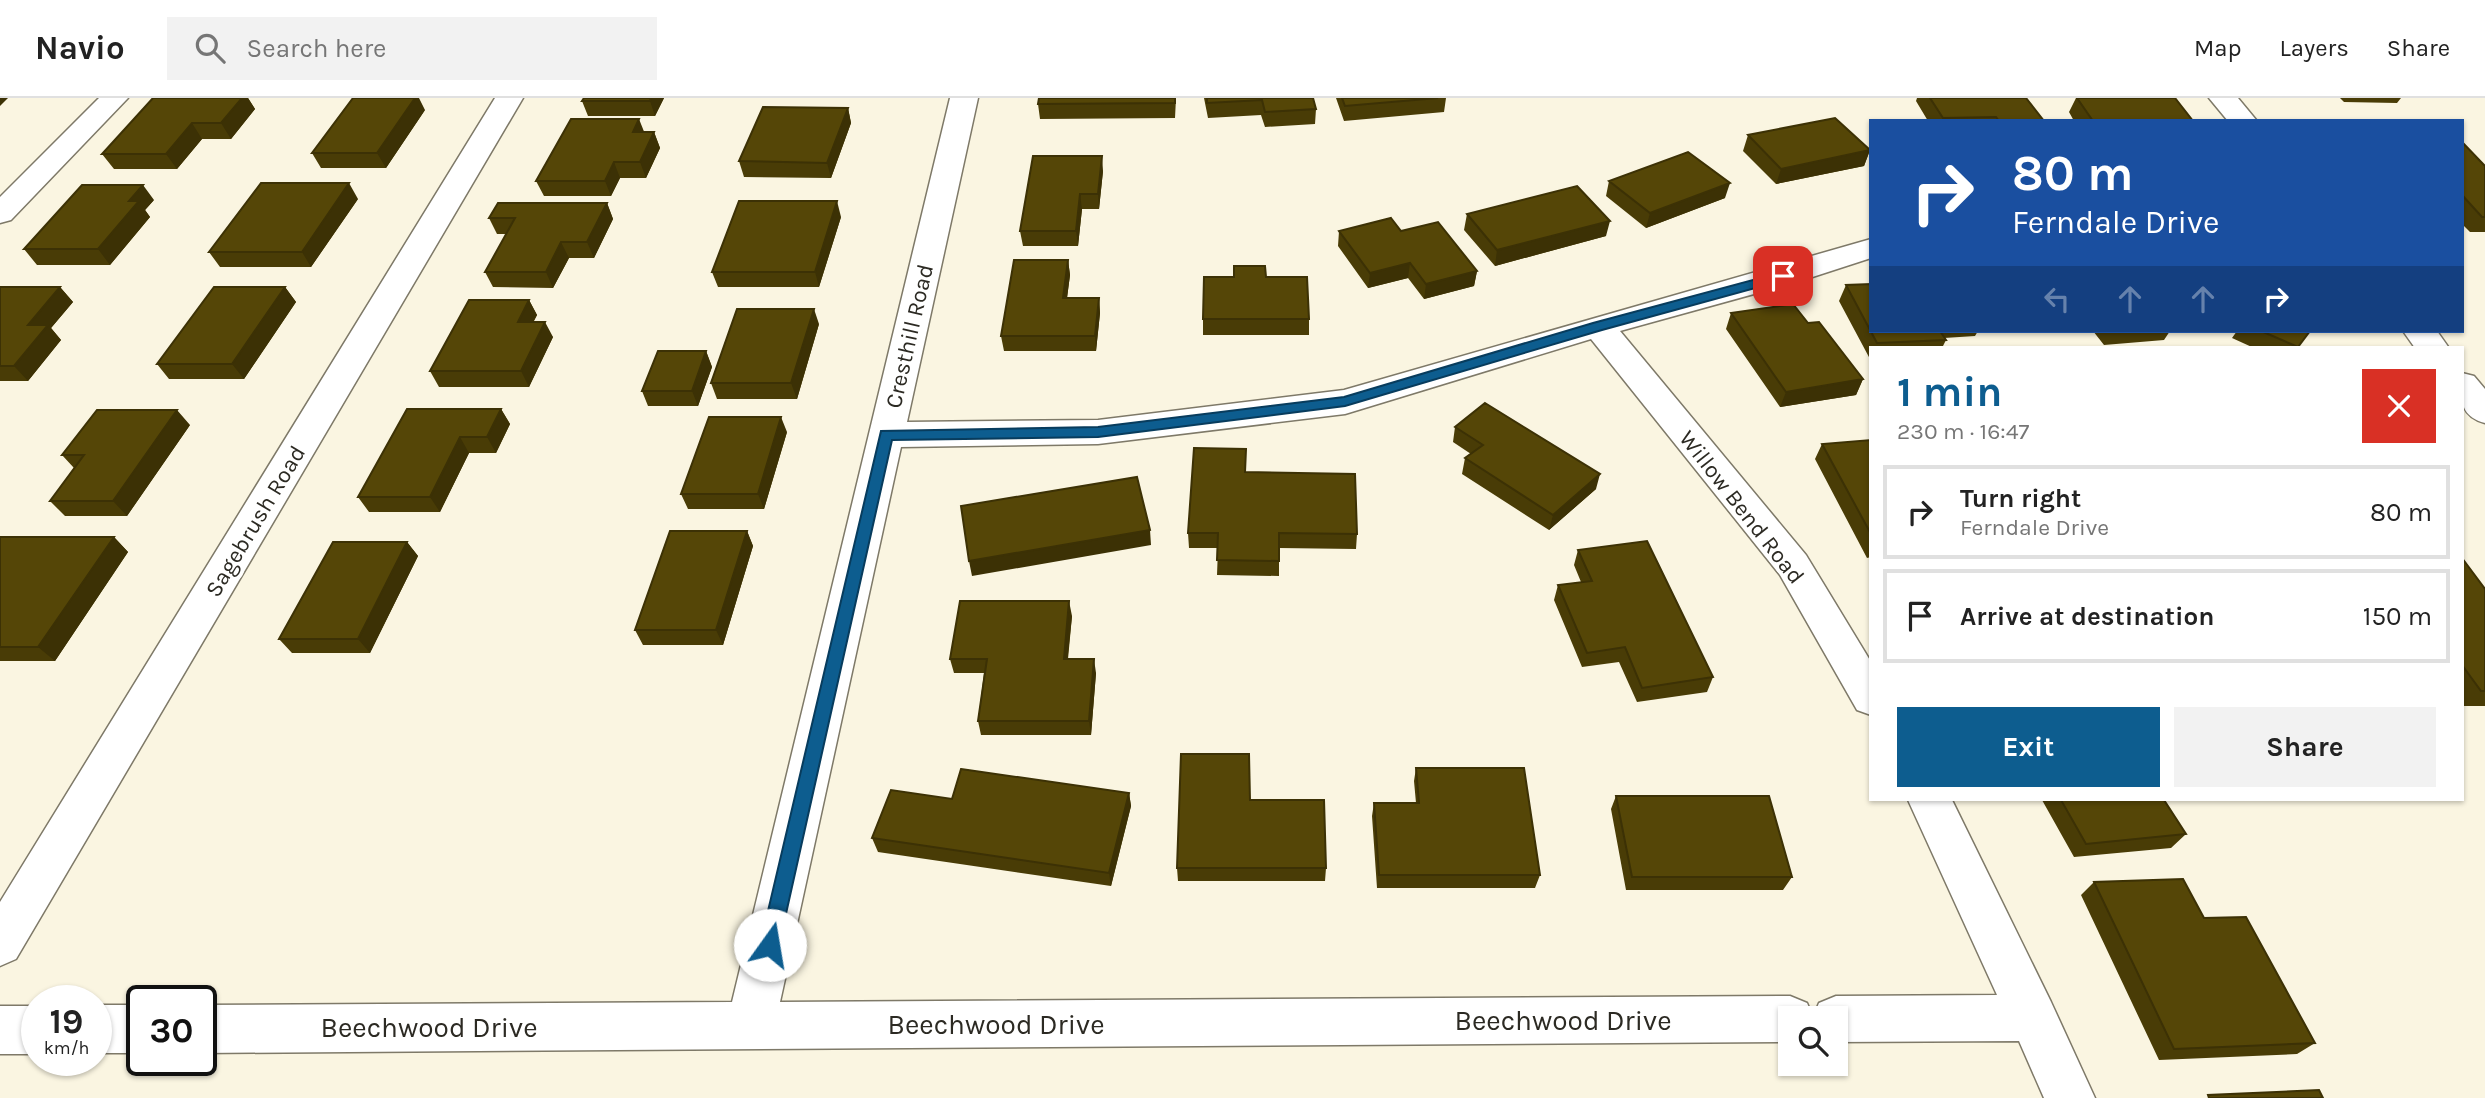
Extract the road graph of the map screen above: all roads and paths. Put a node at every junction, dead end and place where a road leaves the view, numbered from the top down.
1 (114, 98) edge
2 (509, 98) edge
3 (964, 98) edge
4 (2223, 98) edge
5 (2241, 119) edge
6 (0, 214) edge
7 (1869, 249) edge
8 (1598, 327) junction
9 (2464, 386) edge
10 (2485, 411) edge
11 (886, 435) junction
12 (1869, 695) edge
13 (1930, 801) edge
14 (0, 944) edge
15 (2034, 1018) junction
16 (1778, 1019) edge
17 (1848, 1019) edge
18 (751, 1025) junction
19 (217, 1029) edge
20 (0, 1030) edge
21 (21, 1030) edge
22 (2070, 1098) edge

1 - 6 street
2 - 14 street, Sagebrush Road
3 - 11 street, Cresthill Road
4 - 5 street
7 - 8 street
8 - 11 street
8 - 12 street, Willow Bend Road
9 - 10 street
11 - 18 street, Cresthill Road
13 - 15 street
15 - 17 street
15 - 22 street
16 - 18 street, Beechwood Drive
18 - 19 street, Beechwood Drive
20 - 21 street

